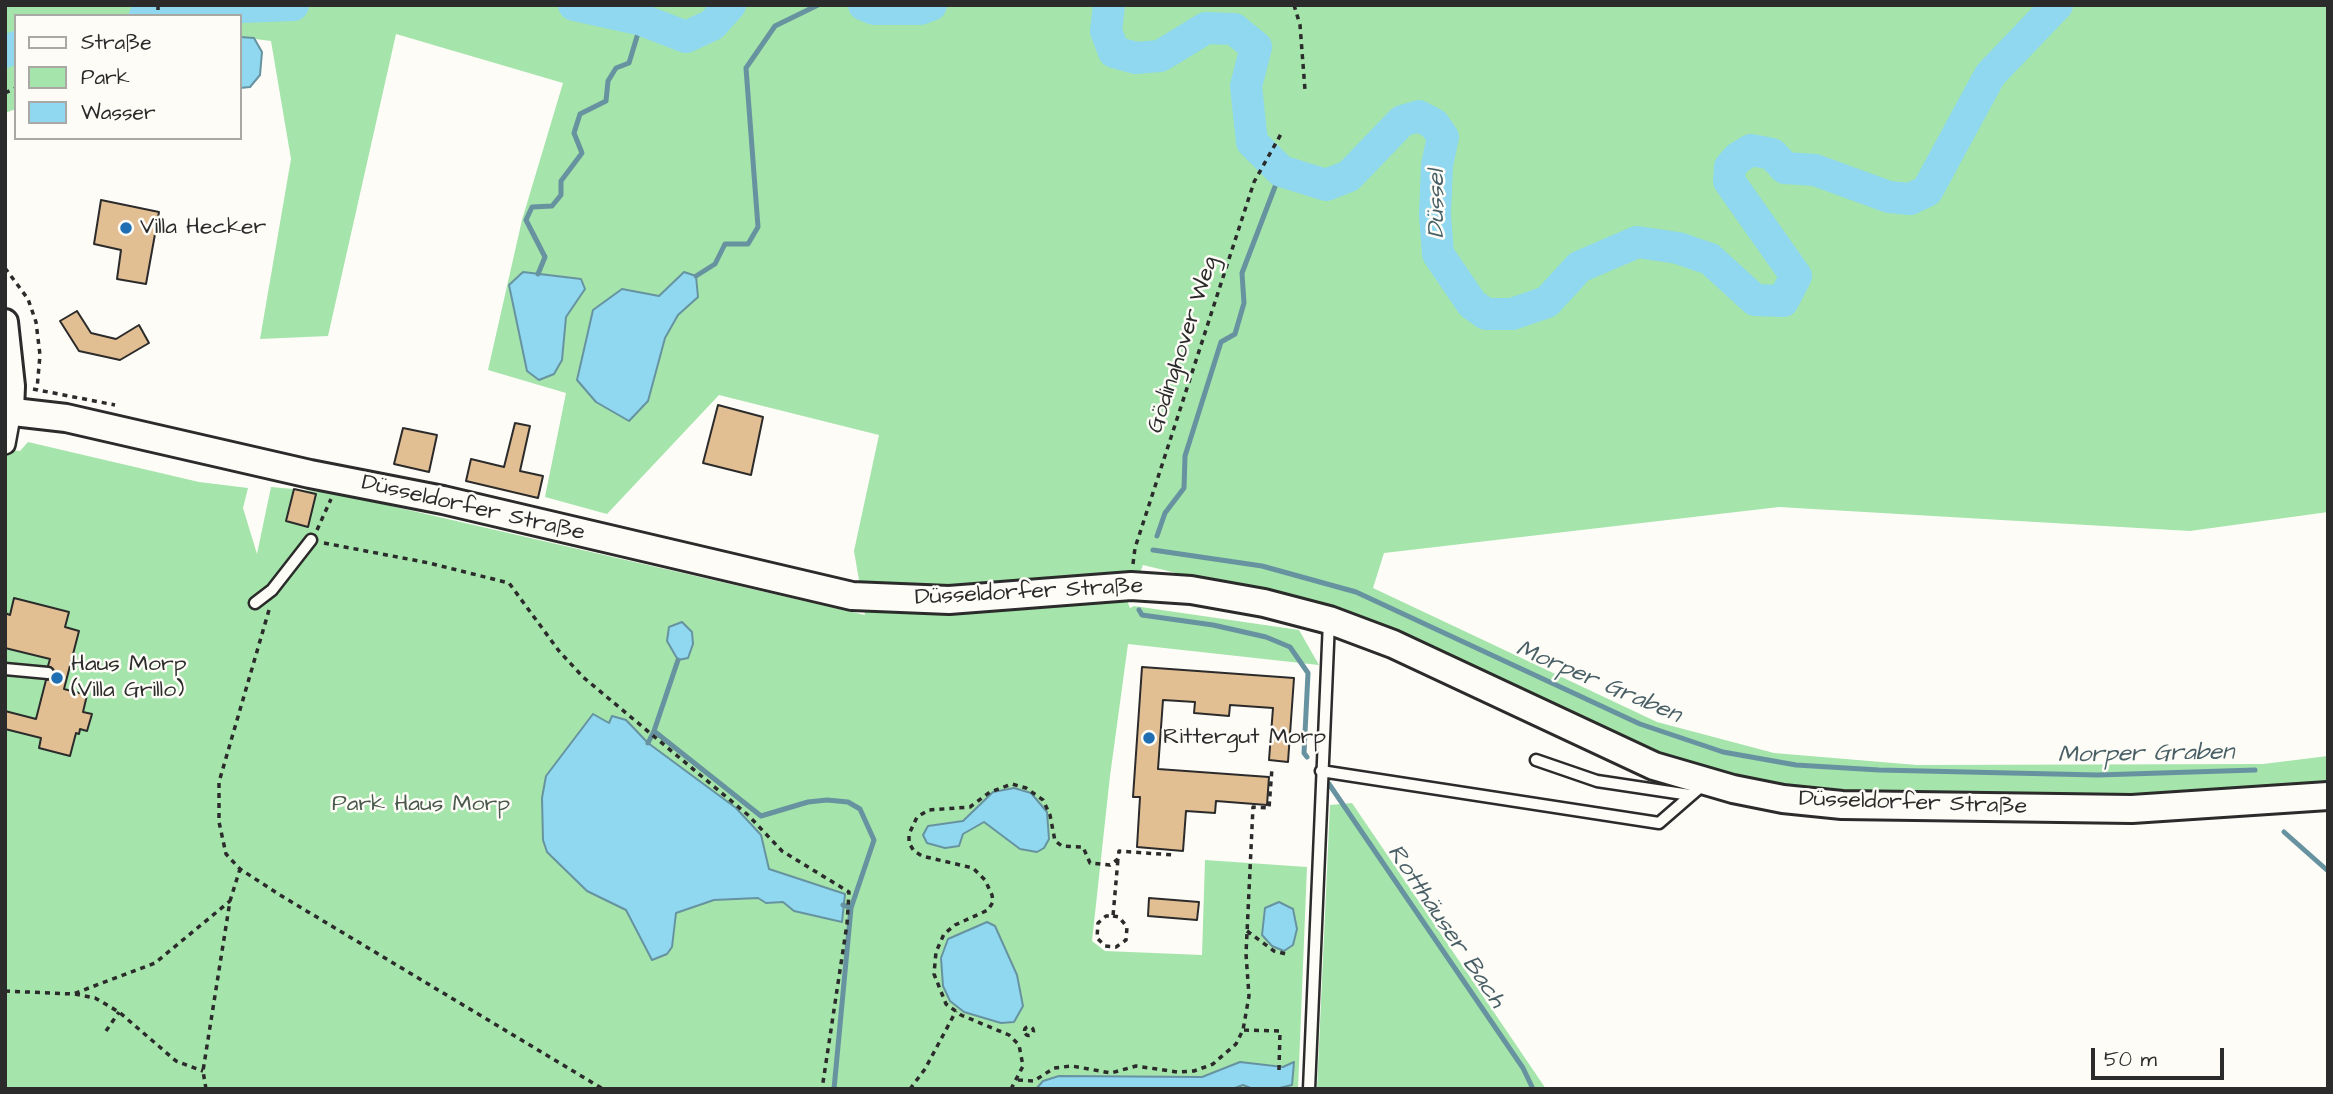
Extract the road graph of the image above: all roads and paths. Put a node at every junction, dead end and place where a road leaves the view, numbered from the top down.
1 (1294, 5) edge
2 (1304, 90) dead end
3 (1281, 134) dead end
4 (5, 268) edge
5 (5, 322) edge
6 (37, 389) dead end
7 (8, 411) edge
8 (5, 444) edge
9 (321, 524) dead end
10 (311, 540) junction
11 (1133, 572) dead end
12 (272, 590) junction
13 (256, 603) dead end
14 (1329, 620) junction
15 (5, 669) edge
16 (48, 673) dead end
17 (1536, 760) dead end
18 (1272, 768) dead end
19 (1321, 771) junction
20 (1698, 789) junction
21 (2328, 796) edge
22 (1173, 855) dead end
23 (1118, 859) junction
24 (240, 869) junction
25 (230, 901) junction
26 (1113, 916) junction
27 (1247, 931) junction
28 (1286, 954) dead end
29 (5, 991) edge
30 (73, 994) junction
31 (956, 1011) junction
32 (119, 1012) junction
33 (1243, 1030) junction
34 (106, 1031) dead end
35 (1026, 1034) dead end
36 (1017, 1042) junction
37 (1279, 1070) dead end
38 (203, 1071) junction
39 (1018, 1080) junction
40 (206, 1089) edge
41 (603, 1089) edge
42 (822, 1089) edge
43 (909, 1089) edge
44 (1011, 1089) edge
45 (1309, 1089) edge

1 - 2 path
3 - 11 path, Gödinghover Weg
4 - 6 path
5 - 7 street
7 - 8 street
7 - 14 main road, Düsseldorfer Straße
9 - 10 path
10 - 12 lane
10 - 42 path
12 - 13 lane
12 - 24 path
14 - 19 lane
14 - 20 main road, Düsseldorfer Straße
15 - 16 lane
17 - 20 lane
18 - 27 path
19 - 20 lane
19 - 45 lane
20 - 21 main road, Düsseldorfer Straße
22 - 23 path
23 - 26 path
23 - 31 path
24 - 25 path
24 - 41 path
25 - 30 path
25 - 38 path
26 - 26 path
27 - 28 path
27 - 33 path
29 - 30 path
30 - 32 path
31 - 36 path
31 - 43 path
32 - 34 path
32 - 38 path
33 - 37 path
33 - 39 path
35 - 36 path
36 - 39 path
38 - 40 path
39 - 44 path

